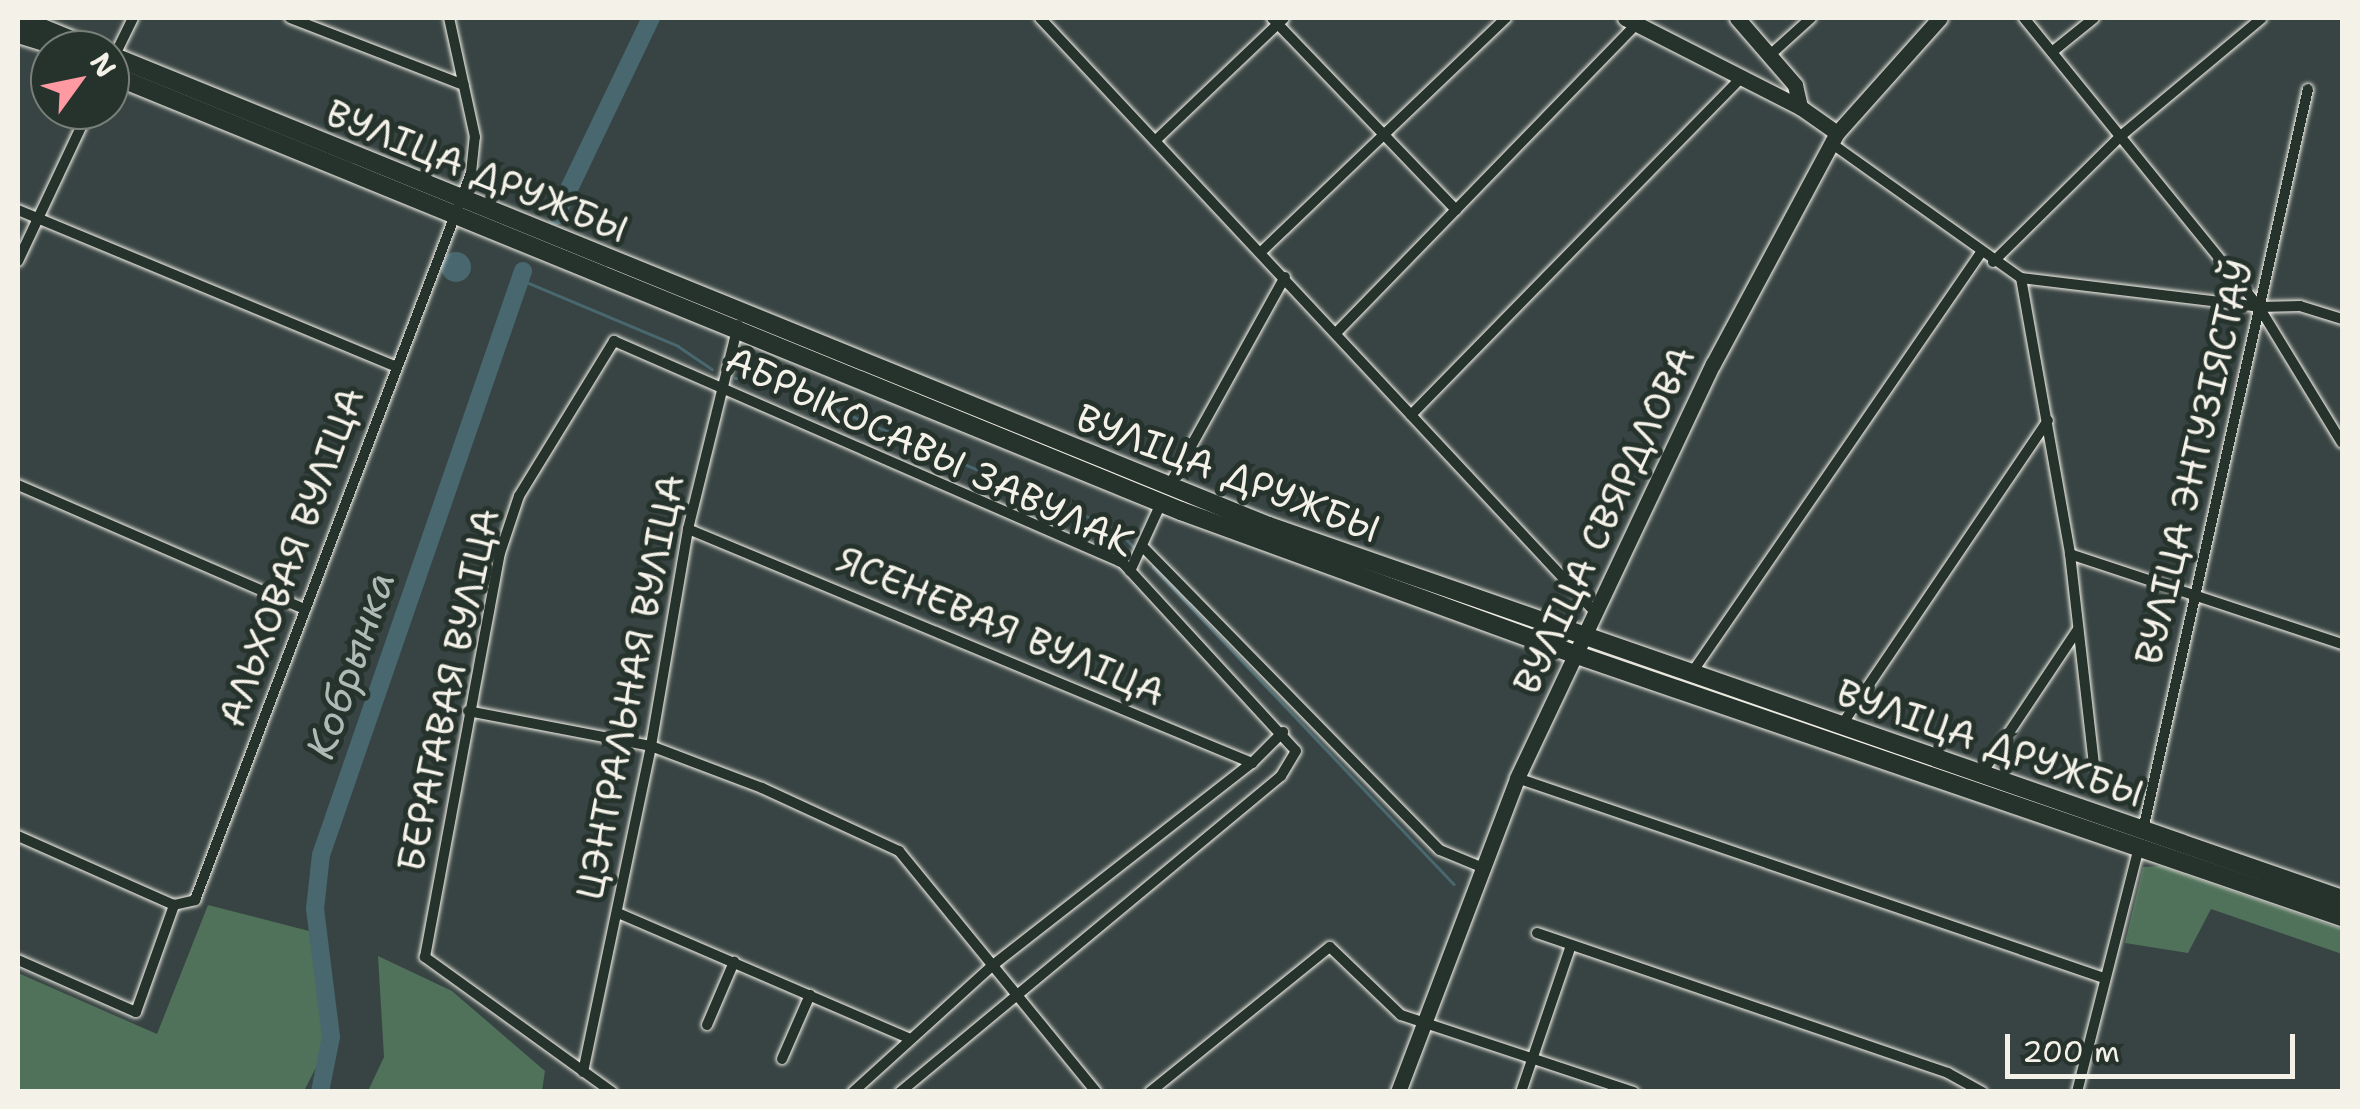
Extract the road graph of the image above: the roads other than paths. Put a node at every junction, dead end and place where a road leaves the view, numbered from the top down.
1 (18, 18) edge
2 (290, 18) edge
3 (448, 18) edge
4 (1040, 18) edge
5 (1506, 18) edge
6 (1737, 18) edge
7 (1811, 18) edge
8 (1940, 18) edge
9 (2024, 18) edge
10 (2094, 18) edge
11 (2262, 18) edge
12 (1278, 19) edge
13 (1631, 21) edge
14 (43, 30) edge
15 (2052, 52) junction
16 (1770, 54) junction
17 (130, 69) edge
18 (130, 72) edge
19 (1742, 77) junction
20 (464, 85) junction
21 (2308, 89) dead end
22 (1800, 108) junction
23 (79, 130) edge
24 (1382, 134) junction
25 (2122, 135) junction
26 (1834, 138) junction
27 (1157, 139) junction
28 (454, 207) junction
29 (18, 210) edge
30 (1456, 210) junction
31 (37, 218) junction
32 (1261, 252) junction
33 (1980, 254) junction
34 (18, 261) edge
35 (1994, 262) junction
36 (1285, 277) junction
37 (2020, 278) junction
38 (2259, 307) junction
39 (2342, 320) edge
40 (739, 323) junction
41 (1338, 332) junction
42 (614, 341) joint
43 (394, 365) junction
44 (720, 387) junction
45 (1411, 415) junction
46 (2048, 419) junction
47 (2342, 443) edge
48 (18, 485) edge
49 (1166, 494) junction
50 (688, 529) junction
51 (1143, 547) junction
52 (2070, 554) junction
53 (1130, 571) junction
54 (2194, 595) junction
55 (304, 609) junction
56 (1596, 614) junction
57 (1480, 620) junction
58 (2078, 628) junction
59 (1586, 638) junction
60 (2342, 644) edge
61 (1577, 656) junction
62 (1691, 675) junction
63 (468, 711) junction
64 (1841, 726) junction
65 (1283, 732) junction
66 (651, 746) junction
67 (1252, 763) junction
68 (2094, 766) dead end
69 (1982, 773) junction
70 (1517, 778) junction
71 (18, 836) edge
72 (2141, 838) junction
73 (1481, 867) junction
74 (2342, 898) edge
75 (174, 905) junction
76 (618, 912) junction
77 (2342, 917) edge
78 (1537, 934) dead end
79 (1571, 945) junction
80 (18, 960) edge
81 (734, 962) junction
82 (993, 966) junction
83 (2104, 978) junction
84 (1014, 991) junction
85 (810, 995) junction
86 (1424, 1022) junction
87 (707, 1025) dead end
88 (908, 1038) junction
89 (1533, 1058) junction
90 (782, 1059) dead end
91 (583, 1072) junction
92 (612, 1092) edge
93 (853, 1092) edge
94 (900, 1092) edge
95 (1096, 1092) edge
96 (1150, 1092) edge
97 (1398, 1092) edge
98 (1522, 1092) edge
99 (1634, 1092) edge
100 (1982, 1092) edge
101 (2077, 1092) edge

1 - 14 main road, ВУЛІЦА ДРУЖБЫ
2 - 20 street
3 - 20 street, АЛЬХОВАЯ ВУЛІЦА
4 - 27 street
5 - 24 street
6 - 16 main road
7 - 16 street
8 - 26 main road, ВУЛІЦА СВЯРДЛОВА
9 - 15 street
10 - 15 street
11 - 25 street
12 - 24 street
12 - 27 street
13 - 19 main road
13 - 30 street
15 - 25 street
16 - 22 main road
17 - 28 main road, ВУЛІЦА ДРУЖБЫ
18 - 28 main road, ВУЛІЦА ДРУЖБЫ
19 - 22 main road
19 - 45 street
20 - 28 street, АЛЬХОВАЯ ВУЛІЦА
21 - 38 street, ВУЛІЦА ЭНТУЗІЯСТАЎ
22 - 26 main road
23 - 31 street
24 - 30 street
24 - 32 street
25 - 35 street
25 - 38 street
26 - 33 street
26 - 56 main road, ВУЛІЦА СВЯРДЛОВА
27 - 32 street
28 - 40 main road, ВУЛІЦА ДРУЖБЫ
28 - 40 main road, ВУЛІЦА ДРУЖБЫ
28 - 43 street, АЛЬХОВАЯ ВУЛІЦА
29 - 31 street
30 - 41 street
31 - 34 street
31 - 43 street
32 - 36 street
33 - 35 street
33 - 62 street
35 - 37 street
36 - 41 street
36 - 49 street
37 - 38 street
37 - 46 street
38 - 39 street
38 - 47 street
38 - 54 street, ВУЛІЦА ЭНТУЗІЯСТАЎ
40 - 44 street, ЦЭНТРАЛЬНАЯ ВУЛІЦА
40 - 49 main road, ВУЛІЦА ДРУЖБЫ
40 - 49 main road, ВУЛІЦА ДРУЖБЫ
41 - 45 street
42 - 44 street, АБРЫКОСАВЫ ЗАВУЛАК
42 - 63 street, БЕРАГАВАЯ ВУЛІЦА
43 - 55 street, АЛЬХОВАЯ ВУЛІЦА
44 - 50 street, ЦЭНТРАЛЬНАЯ ВУЛІЦА
44 - 53 street, АБРЫКОСАВЫ ЗАВУЛАК
45 - 56 street
46 - 52 street
46 - 64 street
48 - 55 street
49 - 51 street
49 - 57 main road, ВУЛІЦА ДРУЖБЫ
49 - 59 main road, ВУЛІЦА ДРУЖБЫ
50 - 66 street, ЦЭНТРАЛЬНАЯ ВУЛІЦА
50 - 67 street, ЯСЕНЕВАЯ ВУЛІЦА
51 - 53 street
51 - 73 street, АБРЫКОСАВЫ ЗАВУЛАК
52 - 54 street
52 - 58 street
53 - 65 street, АБРЫКОСАВЫ ЗАВУЛАК
54 - 60 street
54 - 72 street, ВУЛІЦА ЭНТУЗІЯСТАЎ
55 - 75 street, АЛЬХОВАЯ ВУЛІЦА
56 - 59 main road, ВУЛІЦА СВЯРДЛОВА
57 - 59 main road
57 - 61 main road, ВУЛІЦА ДРУЖБЫ
58 - 68 street
58 - 69 street
59 - 61 main road, ВУЛІЦА СВЯРДЛОВА
59 - 62 main road, ВУЛІЦА ДРУЖБЫ
61 - 62 main road
61 - 70 main road, ВУЛІЦА СВЯРДЛОВА
61 - 72 main road, ВУЛІЦА ДРУЖБЫ
62 - 64 main road, ВУЛІЦА ДРУЖБЫ
63 - 66 street
63 - 91 street, БЕРАГАВАЯ ВУЛІЦА
64 - 69 main road, ВУЛІЦА ДРУЖБЫ
65 - 67 street
65 - 84 street
66 - 76 street, ЦЭНТРАЛЬНАЯ ВУЛІЦА
66 - 82 street
67 - 82 street
69 - 72 main road, ВУЛІЦА ДРУЖБЫ
70 - 73 main road, ВУЛІЦА СВЯРДЛОВА
70 - 83 street
71 - 75 street
72 - 74 main road, ВУЛІЦА ДРУЖБЫ
72 - 77 main road, ВУЛІЦА ДРУЖБЫ
72 - 83 street, ВУЛІЦА ЭНТУЗІЯСТАЎ
73 - 86 main road, ВУЛІЦА СВЯРДЛОВА
75 - 80 street
76 - 81 street
76 - 91 street, ЦЭНТРАЛЬНАЯ ВУЛІЦА
78 - 79 street
79 - 89 street
79 - 100 street
81 - 85 street
81 - 87 street
82 - 84 street
82 - 88 street
83 - 101 street
84 - 94 street
84 - 95 street
85 - 88 street
85 - 90 street
86 - 89 street
86 - 96 street
86 - 97 main road, ВУЛІЦА СВЯРДЛОВА
88 - 93 street
89 - 98 street
89 - 99 street
91 - 92 street

